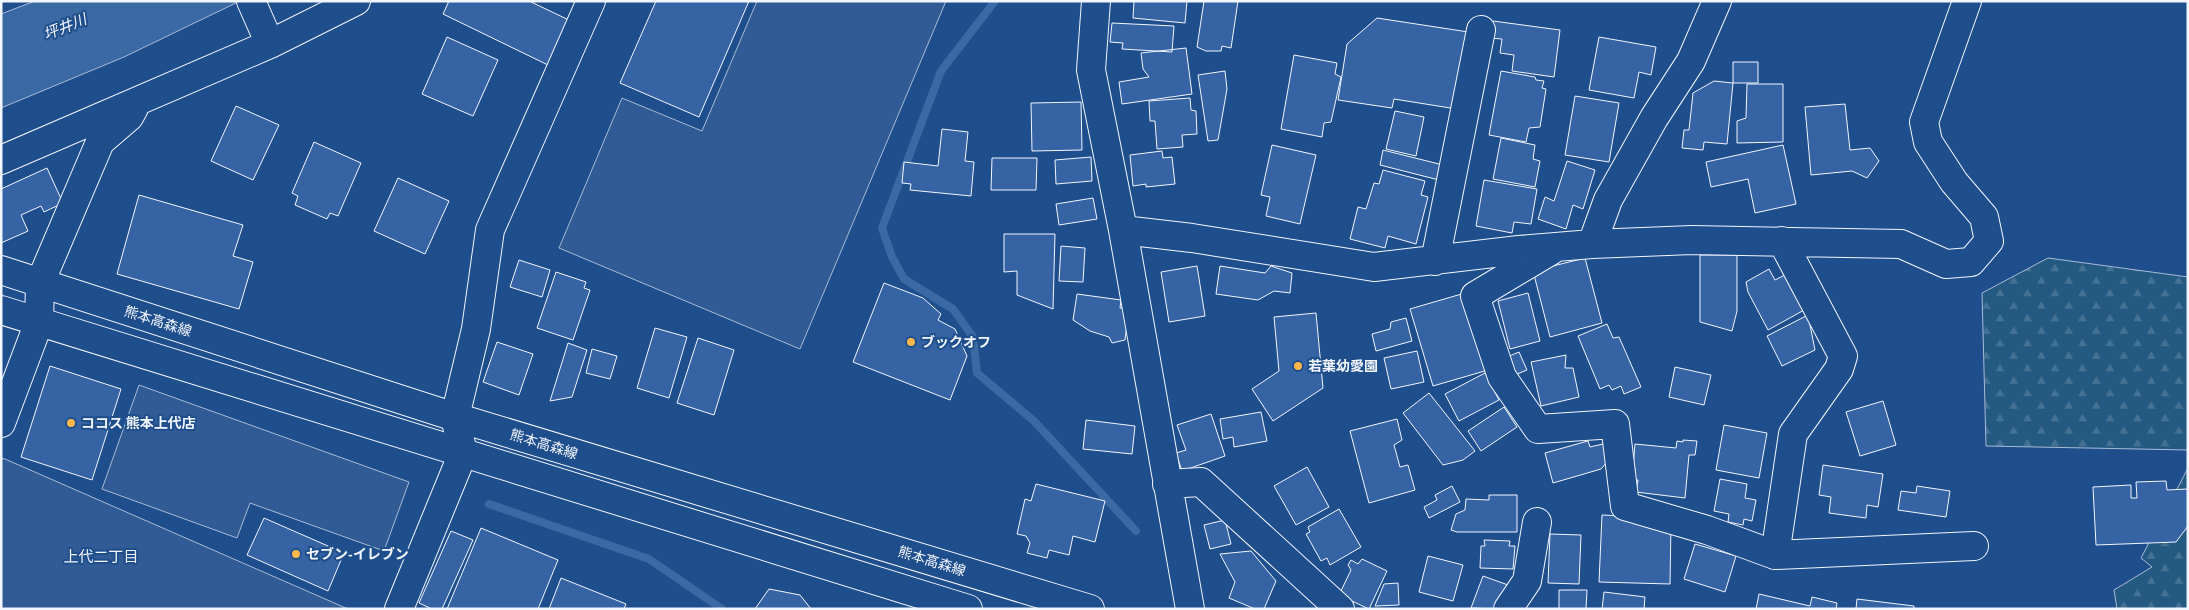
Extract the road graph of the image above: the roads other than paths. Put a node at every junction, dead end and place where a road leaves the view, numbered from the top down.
1 (250, 1) edge
2 (356, 1) edge
3 (591, 1) edge
4 (1096, 1) edge
5 (1717, 1) edge
6 (1967, 1) edge
7 (1481, 30) dead end
8 (268, 39) junction
9 (139, 101) junction
10 (1, 160) edge
11 (1123, 230) junction
12 (1782, 241) junction
13 (1592, 244) junction
14 (1558, 246) junction
15 (1435, 261) junction
16 (1, 270) edge
17 (40, 283) junction
18 (1, 310) edge
19 (38, 322) junction
20 (455, 417) junction
21 (1, 423) edge
22 (463, 453) junction
23 (1168, 484) junction
24 (1537, 522) dead end
25 (1974, 546) dead end
26 (1775, 555) junction
27 (399, 609) edge
28 (968, 609) edge
29 (1090, 609) edge
30 (1190, 609) edge
31 (1340, 609) edge
32 (1508, 609) edge

1 - 8 street
2 - 8 street
3 - 20 street
4 - 11 street
5 - 13 street
6 - 12 street
7 - 15 street
8 - 9 street
9 - 10 street
9 - 17 street
11 - 15 street
11 - 23 street
12 - 13 street
12 - 26 street
13 - 14 street
14 - 15 street
14 - 26 street
16 - 17 street, 熊本高森線
17 - 19 street
17 - 20 street, 熊本高森線
18 - 19 street
19 - 21 street
19 - 22 street
20 - 22 street
20 - 29 street, 熊本高森線
22 - 27 street
22 - 28 street
23 - 30 street
23 - 31 street
24 - 32 street
25 - 26 street

